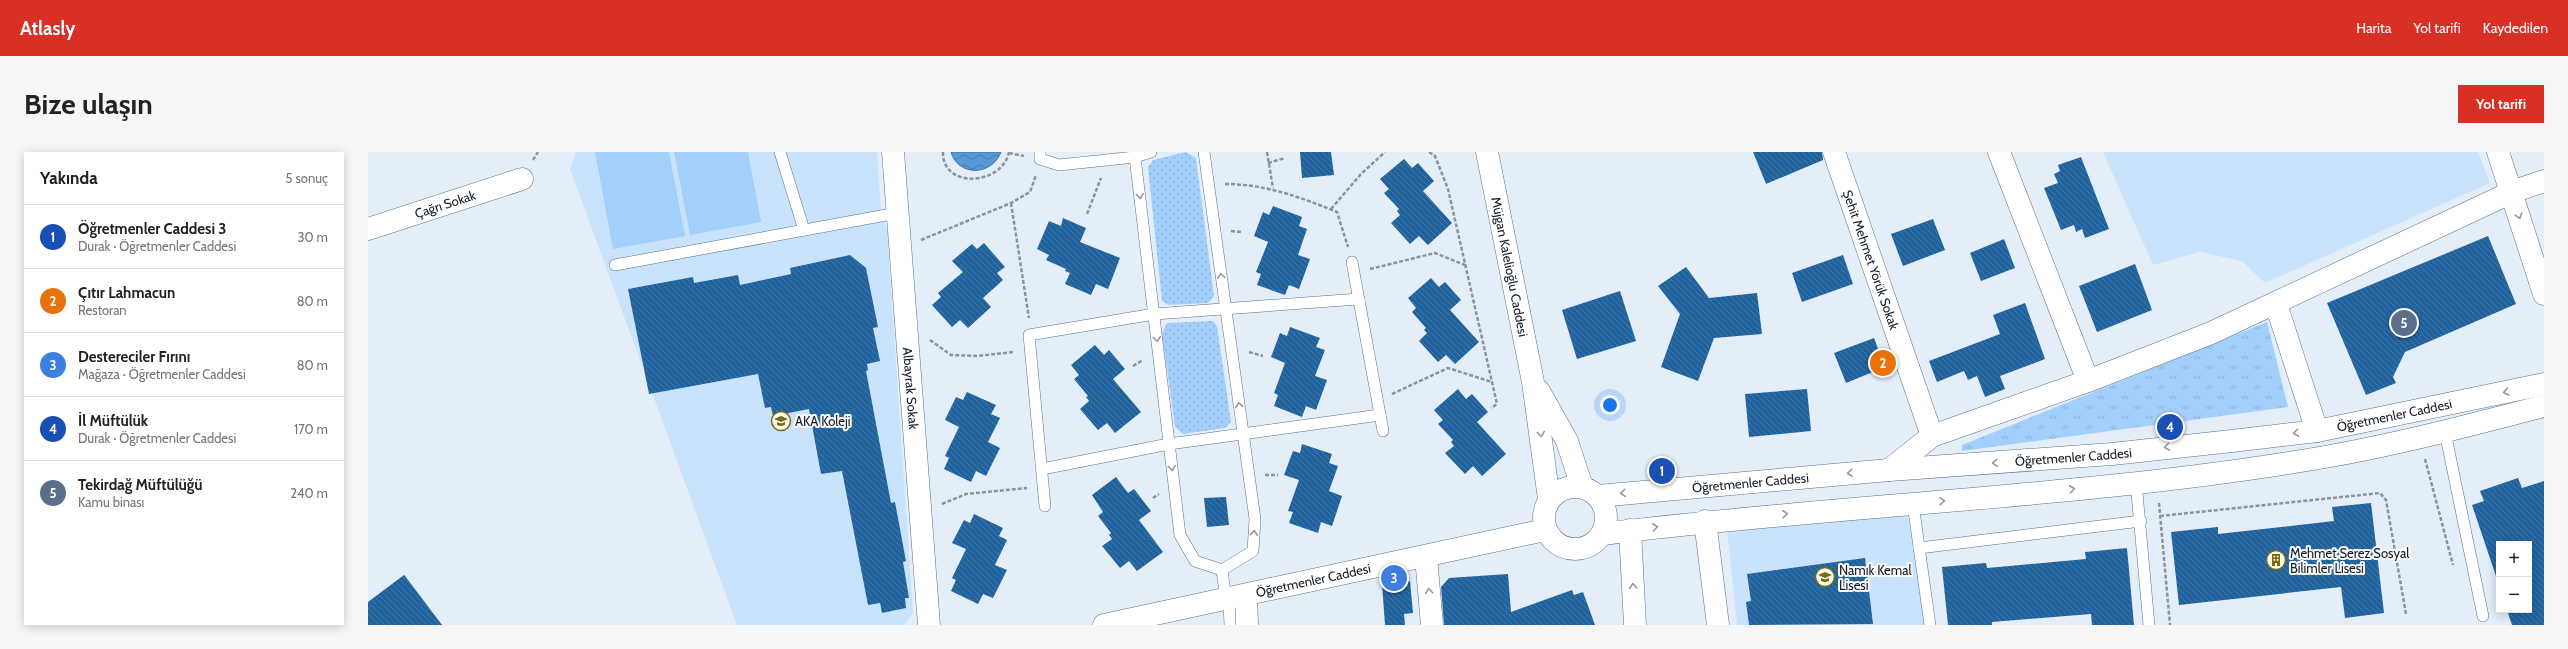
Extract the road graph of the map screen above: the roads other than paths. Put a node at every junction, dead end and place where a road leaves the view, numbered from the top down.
1 (780, 152) edge
2 (893, 152) edge
3 (1151, 152) edge
4 (1204, 152) edge
5 (1487, 152) edge
6 (1834, 152) edge
7 (1999, 152) edge
8 (2498, 152) edge
9 (1040, 156) edge
10 (1135, 157) junction
11 (522, 179) dead end
12 (2544, 181) edge
13 (2512, 192) junction
14 (897, 213) junction
15 (368, 229) edge
16 (804, 230) junction
17 (615, 265) dead end
18 (1353, 267) road end
19 (2544, 294) edge
20 (1359, 299) junction
21 (2276, 304) junction
22 (1226, 309) junction
23 (1154, 314) junction
24 (2088, 381) junction
25 (1534, 382) junction
26 (2544, 384) edge
27 (2544, 406) edge
28 (1380, 415) junction
29 (1383, 431) dead end
30 (2317, 431) junction
31 (2445, 432) junction
32 (1243, 433) junction
33 (1932, 436) junction
34 (1169, 444) junction
35 (2323, 457) junction
36 (1042, 469) junction
37 (1889, 470) junction
38 (2146, 481) junction
39 (1590, 491) junction
40 (1549, 499) junction
41 (1913, 504) junction
42 (1045, 506) dead end
43 (1705, 521) junction
44 (2141, 521) junction
45 (1545, 530) junction
46 (1630, 530) junction
47 (1603, 534) junction
48 (1919, 548) junction
49 (1426, 557) junction
50 (1222, 570) junction
51 (1234, 599) junction
52 (2483, 616) dead end
53 (929, 625) edge
54 (1104, 625) edge
55 (1230, 625) edge
56 (1247, 625) edge
57 (1432, 625) edge
58 (1635, 625) edge
59 (1718, 625) edge
60 (1930, 625) edge
61 (2149, 625) edge

1 - 16 lane
2 - 14 street, Albayrak Sokak
3 - 10 lane
22 -> 4 lane
5 - 25 street, Müjgan Kalelioğlu Caddesi
6 - 33 street, Şehit Mehmet Yörük Sokak
7 - 24 street
8 - 13 street
9 - 10 lane
10 -> 23 lane
11 - 15 street, Çağrı Sokak
12 - 13 street
13 -> 19 street
13 - 21 street
14 - 16 lane
14 - 53 street, Albayrak Sokak
16 - 17 lane
18 - 20 lane
20 - 22 lane
20 - 28 lane
21 - 24 street
21 - 30 street
22 - 23 lane
32 -> 22 lane
23 -> 34 lane
23 - 36 lane
24 - 33 street
25 - 39 street, Müjgan Kalelioğlu Caddesi
25 -> 40 street, Müjgan Kalelioğlu Caddesi
26 -> 30 street, Öğretmenler Caddesi
27 - 31 street, Öğretmenler Caddesi
28 - 29 lane
28 - 32 lane
30 - 35 street
30 -> 37 street, Öğretmenler Caddesi
31 - 35 street, Öğretmenler Caddesi
31 - 52 lane
32 - 34 lane
50 -> 32 lane
33 - 37 street
34 - 36 lane
34 -> 50 lane
35 - 38 street, Öğretmenler Caddesi
36 - 42 lane
37 -> 39 street, Öğretmenler Caddesi
41 -> 38 street, Öğretmenler Caddesi
38 - 44 lane
39 - 40 street
39 - 47 street
40 - 45 street
43 -> 41 street, Öğretmenler Caddesi
41 - 48 lane
46 -> 43 street, Öğretmenler Caddesi
43 - 59 street
44 - 48 lane
44 - 61 lane
45 - 47 street
45 - 49 street, Öğretmenler Caddesi
46 - 47 street, Öğretmenler Caddesi
58 -> 46 street
48 - 60 lane
49 - 51 street, Öğretmenler Caddesi
57 -> 49 street
50 - 51 lane
51 - 54 street, Öğretmenler Caddesi
51 - 55 lane
51 - 56 street

